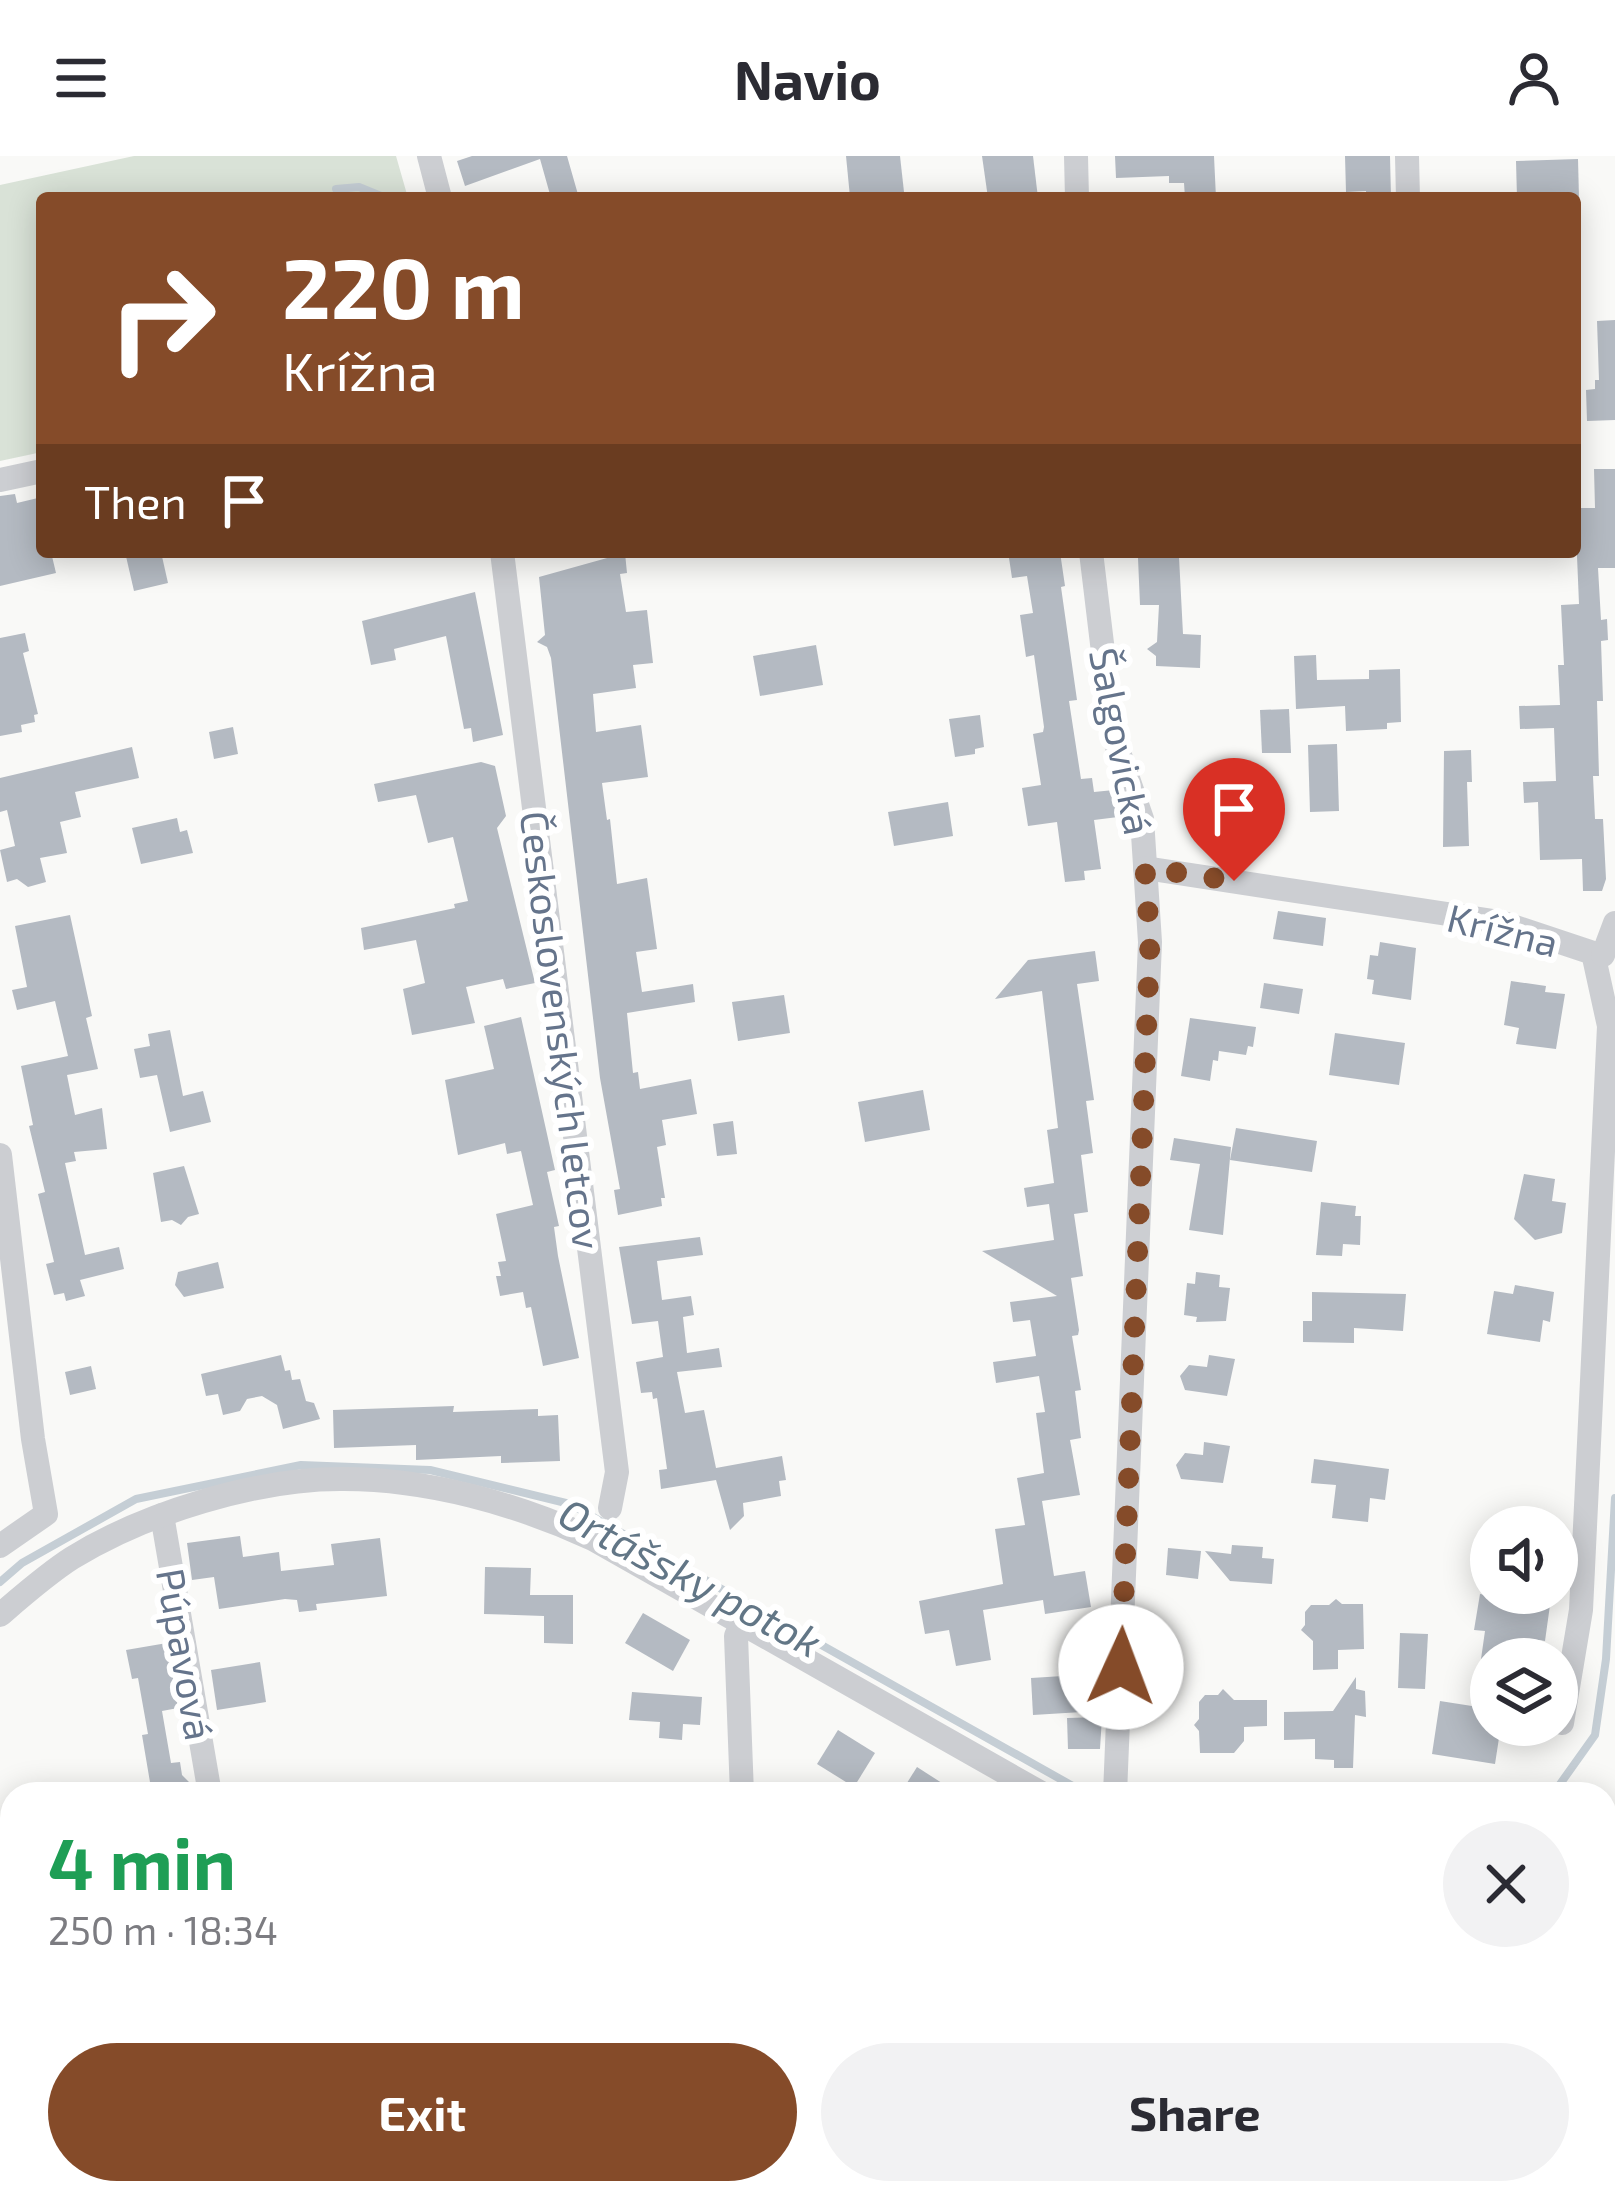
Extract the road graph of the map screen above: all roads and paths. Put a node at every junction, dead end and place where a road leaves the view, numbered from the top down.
1 (429, 156) edge
2 (1076, 156) edge
3 (1407, 156) edge
4 (438, 192) edge
5 (1077, 192) edge
6 (1408, 192) edge
7 (36, 472) edge
8 (0, 480) edge
9 (503, 558) edge
10 (1092, 558) edge
11 (1145, 868) junction
12 (1615, 923) edge
13 (1604, 955) edge
14 (0, 1155) edge
15 (610, 1508) dead end
16 (162, 1515) junction
17 (0, 1546) edge
18 (0, 1615) edge
19 (741, 1625) junction
20 (1576, 1638) edge
21 (208, 1782) edge
22 (742, 1782) edge
23 (1021, 1782) edge
24 (1116, 1782) edge

1 - 4 street
2 - 5 street
3 - 6 street
7 - 8 street
9 - 15 street, Československých letcov
10 - 11 street, Šalgovická
11 - 13 street, Krížna
11 - 24 street, Šalgovická
12 - 13 street
13 - 20 street, Krížna
14 - 17 street
16 - 18 street
16 - 19 street
16 - 21 street, Púpavová
19 - 22 street
19 - 23 street

